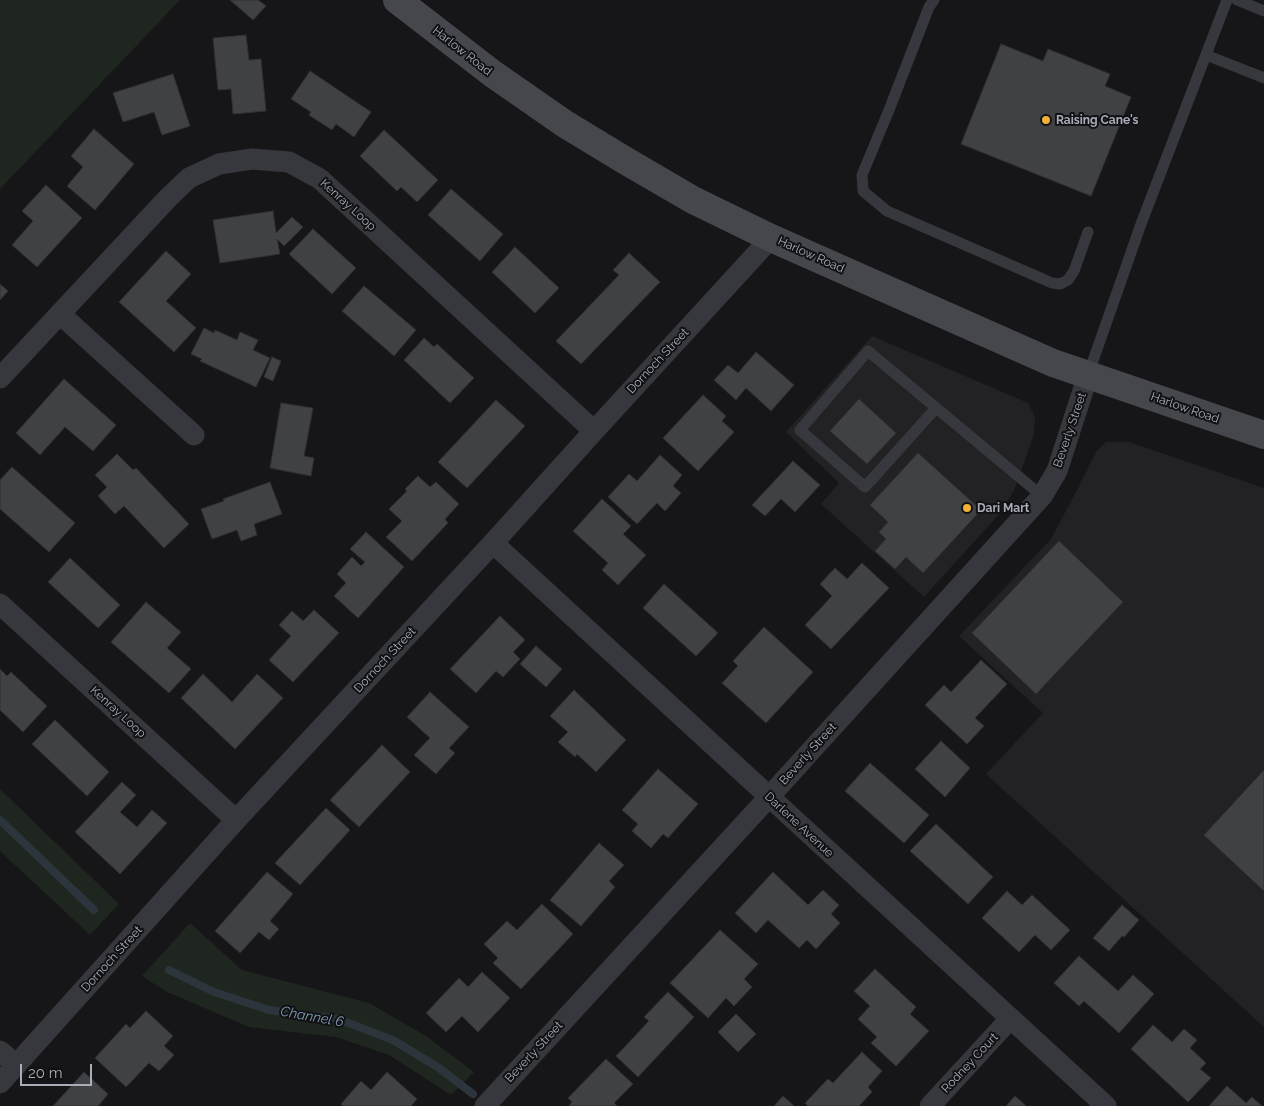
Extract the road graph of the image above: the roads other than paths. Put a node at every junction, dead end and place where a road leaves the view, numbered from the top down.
1 (397, 0) edge
2 (934, 0) edge
3 (1228, 0) edge
4 (1237, 0) edge
5 (1264, 10) edge
6 (1206, 55) junction
7 (1264, 78) edge
8 (1088, 232) dead end
9 (771, 238) junction
10 (60, 314) junction
11 (1088, 375) junction
12 (0, 378) edge
13 (936, 408) junction
14 (594, 431) junction
15 (194, 435) dead end
16 (1264, 435) edge
17 (1042, 496) junction
18 (493, 544) junction
19 (0, 604) edge
20 (769, 797) junction
21 (236, 820) junction
22 (1010, 1019) junction
23 (0, 1051) edge
24 (16, 1066) junction
25 (0, 1083) edge
26 (485, 1106) edge
27 (930, 1106) edge
28 (1106, 1106) edge

1 - 9 main road, Harlow Road
2 - 8 lane
3 - 6 lane
4 - 5 lane
6 - 7 lane
6 - 11 lane
9 - 11 main road, Harlow Road
9 - 14 street, Dornoch Street
10 - 12 street, Kenray Loop
10 - 14 street, Kenray Loop
10 - 15 street
11 - 16 main road, Harlow Road
11 - 17 street, Beverly Street
13 - 13 lane
13 - 17 lane
14 - 18 street, Dornoch Street
17 - 20 street, Beverly Street
18 - 20 street, Darlene Avenue
18 - 21 street, Dornoch Street
19 - 21 street, Kenray Loop
20 - 22 street, Darlene Avenue
20 - 26 street, Beverly Street
21 - 24 street, Dornoch Street
22 - 27 street, Rodney Court
22 - 28 street, Darlene Avenue
23 - 24 street
24 - 25 street, Dornoch Street

